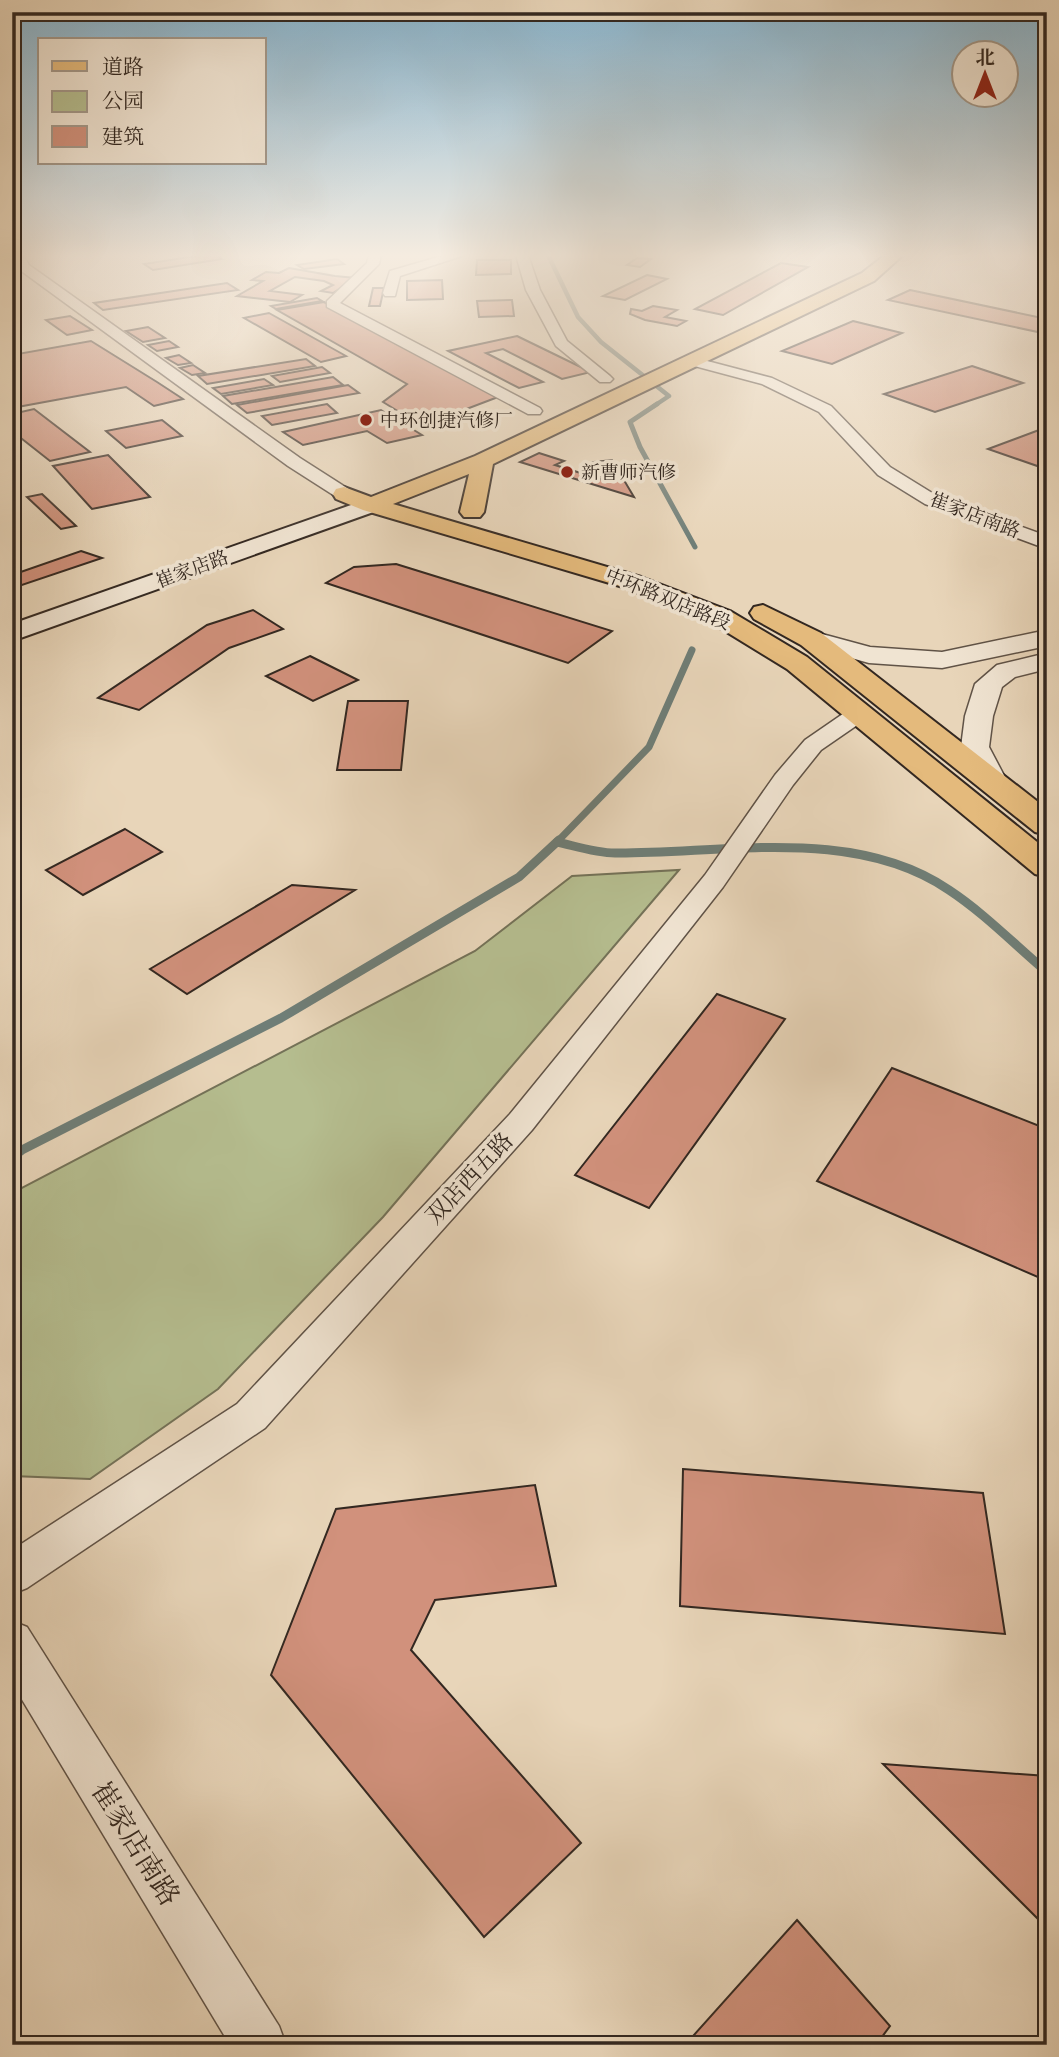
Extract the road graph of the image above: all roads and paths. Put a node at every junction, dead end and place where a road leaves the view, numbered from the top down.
1 (140, 351) edge
2 (421, 351) edge
3 (573, 351) edge
4 (711, 351) edge
5 (692, 360) junction
6 (617, 379) junction
7 (581, 390) dead end
8 (557, 400) dead end
9 (534, 411) junction
10 (509, 422) dead end
11 (483, 461) junction
12 (372, 493) junction
13 (406, 493) junction
14 (344, 494) junction
15 (472, 512) junction
16 (1047, 543) edge
17 (38, 599) dead end
18 (12, 633) edge
19 (1047, 638) edge
20 (811, 639) junction
21 (1047, 661) edge
22 (859, 714) junction
23 (993, 783) junction
24 (1047, 825) edge
25 (1047, 866) edge
26 (12, 1574) edge
27 (12, 1642) edge
28 (260, 2045) edge

1 - 14 street
2 - 9 street
3 - 6 street
4 - 5 main road
5 - 6 main road
5 - 16 street, 崔家店南路
6 - 7 main road
6 - 11 main road
8 - 9 main road
9 - 10 main road
11 - 13 main road
11 - 15 main road
12 - 13 main road, 中环路双店路段
12 - 14 main road, 中环路双店路段
12 - 18 main road, 崔家店路
12 - 22 main road, 中环路双店路段
13 - 15 main road, 中环路双店路段
14 - 17 main road, 崔家店路
15 - 20 main road, 中环路双店路段
19 - 20 street
20 - 23 main road, 中环路双店路段
21 - 23 street
22 - 25 main road, 中环路双店路段
22 - 26 street, 双店西五路
23 - 24 main road, 中环路双店路段
27 - 28 street, 崔家店南路

